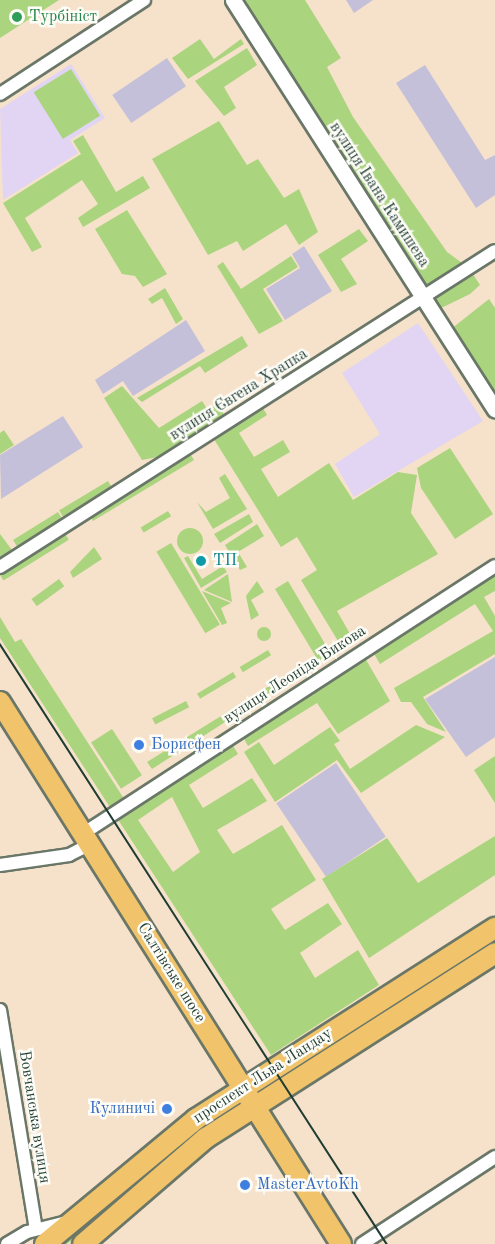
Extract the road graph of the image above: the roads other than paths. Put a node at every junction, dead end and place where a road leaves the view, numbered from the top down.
1 (144, 0) edge
2 (233, 0) edge
3 (0, 94) edge
4 (495, 251) edge
5 (423, 297) junction
6 (495, 409) edge
7 (495, 566) edge
8 (0, 567) edge
9 (0, 702) edge
10 (88, 839) junction
11 (0, 866) edge
12 (495, 928) edge
13 (495, 953) edge
14 (0, 1010) edge
15 (242, 1087) junction
16 (254, 1106) junction
17 (495, 1157) edge
18 (41, 1237) edge
19 (7, 1244) edge
20 (83, 1244) edge
21 (341, 1244) edge
22 (362, 1244) edge

1 - 3 street
2 - 5 street, вулиця Івана Камишева
4 - 5 street, вулиця Євгена Храпка
5 - 6 street, вулиця Івана Камишева
5 - 8 street, вулиця Євгена Храпка
7 - 10 street, вулиця Леоніда Бикова
9 - 10 main road, Салтівське шосе
10 - 11 street, вулиця Леоніда Бикова
10 - 15 main road, Салтівське шосе
12 - 15 main road, проспект Льва Ландау
13 - 16 main road, проспект Льва Ландау
14 - 18 street, Вовчанська вулиця
15 - 16 main road, Салтівське шосе
15 - 18 main road, проспект Льва Ландау
16 - 20 main road, проспект Льва Ландау
16 - 21 main road, Салтівське шосе
17 - 22 street
18 - 19 street

